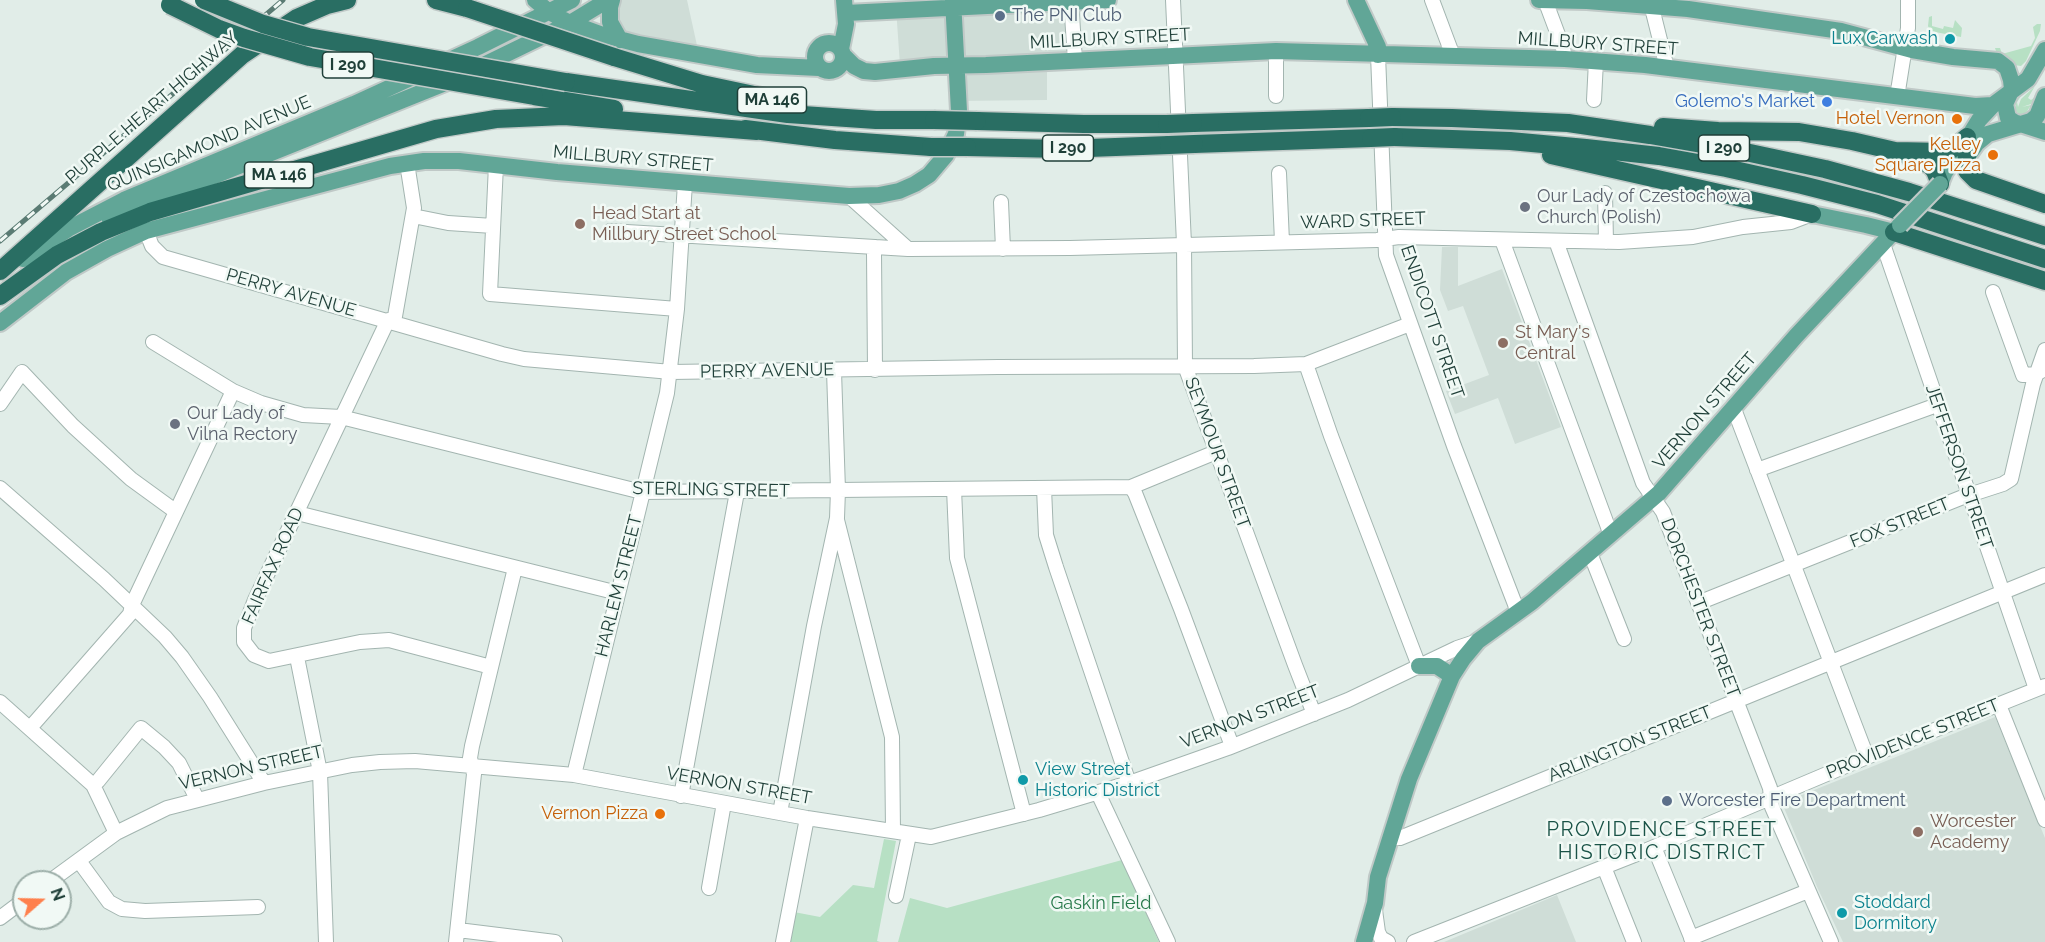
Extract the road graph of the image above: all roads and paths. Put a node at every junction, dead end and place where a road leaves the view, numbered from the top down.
1 (204, 0) edge
2 (347, 0) edge
3 (436, 0) edge
4 (536, 0) edge
5 (572, 0) edge
6 (610, 0) edge
7 (1108, 0) edge
8 (1173, 0) edge
9 (1356, 0) edge
10 (1432, 0) edge
11 (1539, 0) edge
12 (1545, 0) edge
13 (1588, 0) edge
14 (1908, 0) edge
15 (1071, 1) edge
16 (166, 2) edge
17 (1651, 3) edge
18 (953, 4) edge
19 (845, 6) edge
20 (549, 12) junction
21 (570, 23) junction
22 (617, 48) junction
23 (1904, 48) junction
24 (2045, 50) edge
25 (1276, 51) junction
26 (829, 54) junction
27 (1176, 55) junction
28 (1378, 55) junction
29 (1453, 56) junction
30 (1565, 59) junction
31 (1075, 60) junction
32 (1596, 62) junction
33 (957, 66) junction
34 (1667, 68) junction
35 (2009, 95) junction
36 (1276, 96) dead end
37 (2045, 96) edge
38 (1897, 97) junction
39 (1594, 100) dead end
40 (1993, 105) junction
41 (934, 120) junction
42 (1568, 123) junction
43 (2022, 124) junction
44 (757, 131) junction
45 (2045, 132) edge
46 (1394, 137) junction
47 (1967, 137) junction
48 (1895, 151) junction
49 (1968, 157) junction
50 (407, 163) junction
51 (496, 165) junction
52 (1279, 173) dead end
53 (685, 183) junction
54 (1940, 184) junction
55 (1605, 193) dead end
56 (849, 196) junction
57 (1001, 202) dead end
58 (2045, 204) edge
59 (1812, 214) junction
60 (413, 216) junction
61 (493, 226) junction
62 (146, 231) junction
63 (610, 231) dead end
64 (1892, 234) junction
65 (681, 236) junction
66 (2045, 236) edge
67 (1384, 240) junction
68 (1502, 240) junction
69 (1556, 241) junction
70 (1282, 242) junction
71 (1606, 242) junction
72 (1184, 244) junction
73 (875, 247) junction
74 (69, 249) junction
75 (908, 249) junction
76 (1003, 249) junction
77 (2045, 260) edge
78 (0, 274) edge
79 (2045, 281) edge
80 (1993, 292) dead end
81 (0, 296) edge
82 (677, 309) junction
83 (391, 321) junction
84 (0, 323) edge
85 (1410, 324) junction
86 (153, 342) dead end
87 (2045, 350) edge
88 (1305, 364) junction
89 (1185, 366) junction
90 (875, 370) junction
91 (834, 371) junction
92 (2040, 371) edge
93 (671, 372) junction
94 (233, 391) junction
95 (0, 404) edge
96 (1937, 405) junction
97 (1734, 409) junction
98 (341, 417) junction
99 (1216, 452) junction
100 (1757, 470) junction
101 (1131, 487) junction
102 (0, 488) edge
103 (1044, 488) junction
104 (954, 489) junction
105 (838, 490) junction
106 (642, 492) junction
107 (737, 492) junction
108 (1969, 495) junction
109 (1653, 498) junction
110 (175, 511) junction
111 (297, 513) junction
112 (837, 518) junction
113 (1612, 534) junction
114 (1590, 553) junction
115 (1794, 565) junction
116 (515, 568) junction
117 (2045, 575) edge
118 (2002, 592) junction
119 (618, 593) junction
120 (1698, 603) junction
121 (132, 605) junction
122 (1518, 612) junction
123 (1624, 639) dead end
124 (1478, 641) junction
125 (297, 657) junction
126 (1831, 663) junction
127 (1419, 666) junction
128 (491, 667) junction
129 (1452, 676) junction
130 (2041, 688) edge
131 (1736, 701) junction
132 (0, 702) edge
133 (1999, 705) junction
134 (1314, 714) junction
135 (30, 728) junction
136 (1232, 746) junction
137 (1867, 757) junction
138 (472, 766) junction
139 (320, 772) junction
140 (573, 775) junction
141 (264, 783) junction
142 (1129, 783) junction
143 (93, 785) junction
144 (1098, 793) junction
145 (681, 796) junction
146 (1771, 797) junction
147 (196, 799) junction
148 (724, 803) junction
149 (780, 813) junction
150 (1024, 814) junction
151 (807, 818) junction
152 (2045, 820) edge
153 (892, 831) junction
154 (116, 833) junction
155 (909, 835) junction
156 (1390, 838) junction
157 (1654, 847) junction
158 (79, 861) junction
159 (1604, 867) junction
160 (66, 870) edge
161 (709, 888) dead end
162 (1808, 891) junction
163 (896, 896) dead end
164 (1375, 903) junction
165 (258, 908) dead end
166 (457, 936) edge
167 (1692, 940) edge
168 (326, 942) edge
169 (555, 942) edge
170 (783, 942) edge
171 (1168, 942) edge
172 (1364, 942) edge
173 (1388, 942) edge
174 (1414, 942) edge
175 (1634, 942) edge
176 (1831, 942) edge

1 - 41 highway, I 290, bridge
2 - 78 highway, PURPLE HEART HIGHWAY
3 - 22 highway, MA 146, bridge
4 - 20 main road
5 - 20 main road, QUINSIGAMOND AVENUE
6 - 21 main road, QUINSIGAMOND AVENUE
6 - 22 main road
7 - 15 main road
8 - 27 street, SEYMOUR STREET
9 - 28 main road, ENDICOTT STREET
10 - 29 street
11 - 12 main road
12 - 13 main road
12 - 30 street
13 - 17 main road
14 - 23 street
15 - 18 main road
15 - 31 street
16 - 44 highway, I 290, bridge
17 - 23 main road
17 - 34 street
18 - 19 main road
18 - 33 main road
19 - 26 main road
20 - 21 main road
20 - 78 main road, QUINSIGAMOND AVENUE
21 - 22 main road
21 - 74 main road, QUINSIGAMOND AVENUE
22 - 26 main road
22 - 41 highway, MA 146
23 - 35 main road
23 - 38 street
24 - 35 main road, VERNON STREET
25 - 27 main road, MILLBURY STREET
25 - 28 main road, MILLBURY STREET
25 - 36 street
26 - 33 main road
27 - 31 main road, MILLBURY STREET
27 - 72 street, SEYMOUR STREET
28 - 29 main road, MILLBURY STREET
28 - 67 street, ENDICOTT STREET
29 - 30 main road, MILLBURY STREET
30 - 32 main road, MILLBURY STREET
31 - 33 main road, MILLBURY STREET
32 - 34 main road, MILLBURY STREET
32 - 39 street
33 - 56 main road, MILLBURY STREET
34 - 38 main road, MILLBURY STREET
35 - 40 main road, VERNON STREET
35 - 43 main road
37 - 43 main road
38 - 40 main road, MILLBURY STREET
40 - 47 main road, VERNON STREET
41 - 42 highway, I 290, bridge
42 - 48 highway
42 - 66 highway, I 290
43 - 45 main road
43 - 49 main road, VERNON STREET
44 - 46 highway, I 290, bridge
44 - 74 highway, MA 146
46 - 59 highway
46 - 77 highway, I 290
47 - 48 highway
47 - 54 main road, VERNON STREET
48 - 54 highway
49 - 54 main road, VERNON STREET
49 - 58 highway
50 - 51 main road, MILLBURY STREET
50 - 60 street, FAIRFAX ROAD
50 - 62 main road, MILLBURY STREET
51 - 53 main road, MILLBURY STREET
51 - 61 street
52 - 70 street
53 - 56 main road, MILLBURY STREET
53 - 65 street, HARLEM STREET
54 - 64 main road, VERNON STREET, bridge
55 - 71 street
56 - 75 street
57 - 76 street
59 - 64 main road, WARD STREET
59 - 71 street, WARD STREET
60 - 61 street
60 - 83 street, FAIRFAX ROAD
61 - 82 street
62 - 83 street, PERRY AVENUE
62 - 84 main road, MILLBURY STREET
63 - 65 street, WARD STREET
64 - 79 highway
64 - 96 street, JEFFERSON STREET
64 - 97 main road, VERNON STREET
65 - 73 street, WARD STREET
65 - 82 street, HARLEM STREET
67 - 68 street, WARD STREET
67 - 70 street, WARD STREET
67 - 85 street, ENDICOTT STREET
68 - 69 street, WARD STREET
68 - 113 street
69 - 71 street, WARD STREET
69 - 109 street, DORCHESTER STREET
70 - 72 street, WARD STREET
72 - 76 street, WARD STREET
72 - 89 street, SEYMOUR STREET
73 - 75 street, WARD STREET
73 - 90 street
74 - 81 highway, MA 146
75 - 76 street, WARD STREET
80 - 92 street
82 - 93 street, HARLEM STREET
83 - 93 street, PERRY AVENUE
83 - 98 street, FAIRFAX ROAD
85 - 88 street, PERRY AVENUE
85 - 122 street, ENDICOTT STREET
86 - 94 street, STERLING STREET
87 - 92 street, FOX STREET
88 - 89 street, PERRY AVENUE
88 - 127 street
89 - 90 street, PERRY AVENUE
89 - 99 street, SEYMOUR STREET
90 - 91 street, PERRY AVENUE
91 - 93 street, PERRY AVENUE
91 - 105 street
92 - 108 street, FOX STREET
93 - 106 street, HARLEM STREET
94 - 98 street, STERLING STREET
94 - 110 street
95 - 110 street
96 - 100 street
96 - 108 street, JEFFERSON STREET
97 - 100 street
97 - 109 main road, VERNON STREET
98 - 106 street, STERLING STREET
98 - 111 street, FAIRFAX ROAD
99 - 101 street, STERLING STREET
99 - 134 street, SEYMOUR STREET
100 - 115 street
101 - 103 street, STERLING STREET
101 - 136 street
102 - 121 street
103 - 104 street, STERLING STREET
103 - 142 street
104 - 105 street, STERLING STREET
104 - 150 street
105 - 107 street, STERLING STREET
105 - 112 street
106 - 107 street, STERLING STREET
106 - 119 street, HARLEM STREET
107 - 145 street
108 - 115 street, FOX STREET
108 - 118 street, JEFFERSON STREET
109 - 113 main road, VERNON STREET
109 - 120 street, DORCHESTER STREET
110 - 121 street
111 - 116 street
111 - 125 street, FAIRFAX ROAD
112 - 149 street
112 - 153 street
113 - 114 main road, VERNON STREET
114 - 122 main road, VERNON STREET
114 - 123 street
115 - 120 street, FOX STREET
115 - 126 street
116 - 119 street
116 - 128 street
117 - 118 street, ARLINGTON STREET
118 - 126 street, ARLINGTON STREET
118 - 130 street, JEFFERSON STREET
119 - 140 street, HARLEM STREET
120 - 131 street, DORCHESTER STREET
121 - 135 street
121 - 141 street
122 - 124 main road, VERNON STREET
124 - 127 street, VERNON STREET
124 - 129 main road, VERNON STREET
125 - 128 street, FAIRFAX ROAD
125 - 139 street
126 - 131 street, ARLINGTON STREET
126 - 137 street
127 - 129 main road
127 - 134 street, VERNON STREET
128 - 138 street
129 - 156 main road, VERNON STREET
130 - 133 street, PROVIDENCE STREET
131 - 146 street, DORCHESTER STREET
131 - 156 street, ARLINGTON STREET
132 - 135 street
133 - 137 street, PROVIDENCE STREET
133 - 152 street
134 - 136 street, VERNON STREET
135 - 143 street
136 - 142 street, VERNON STREET
137 - 146 street, PROVIDENCE STREET
138 - 139 street, VERNON STREET
138 - 140 street, VERNON STREET
138 - 166 street
139 - 141 street, VERNON STREET
139 - 168 street
140 - 145 street, VERNON STREET
141 - 147 street, VERNON STREET
142 - 144 street, VERNON STREET
143 - 147 street
143 - 154 street
144 - 150 street, VERNON STREET
144 - 171 street
145 - 148 street, VERNON STREET
146 - 157 street, PROVIDENCE STREET
146 - 162 street, DORCHESTER STREET
147 - 154 street, VERNON STREET
148 - 149 street, VERNON STREET
148 - 161 street
149 - 151 street, VERNON STREET
150 - 155 street, VERNON STREET
151 - 153 street, VERNON STREET
151 - 170 street
153 - 155 street, VERNON STREET
154 - 158 street, VERNON STREET
155 - 163 street
156 - 164 main road, VERNON STREET
157 - 159 street, PROVIDENCE STREET
157 - 167 street
158 - 160 street, VERNON STREET
158 - 165 street
159 - 174 street, PROVIDENCE STREET
159 - 175 street
162 - 167 street
162 - 176 street, DORCHESTER STREET
164 - 172 main road, VERNON STREET
164 - 173 street
166 - 169 street

